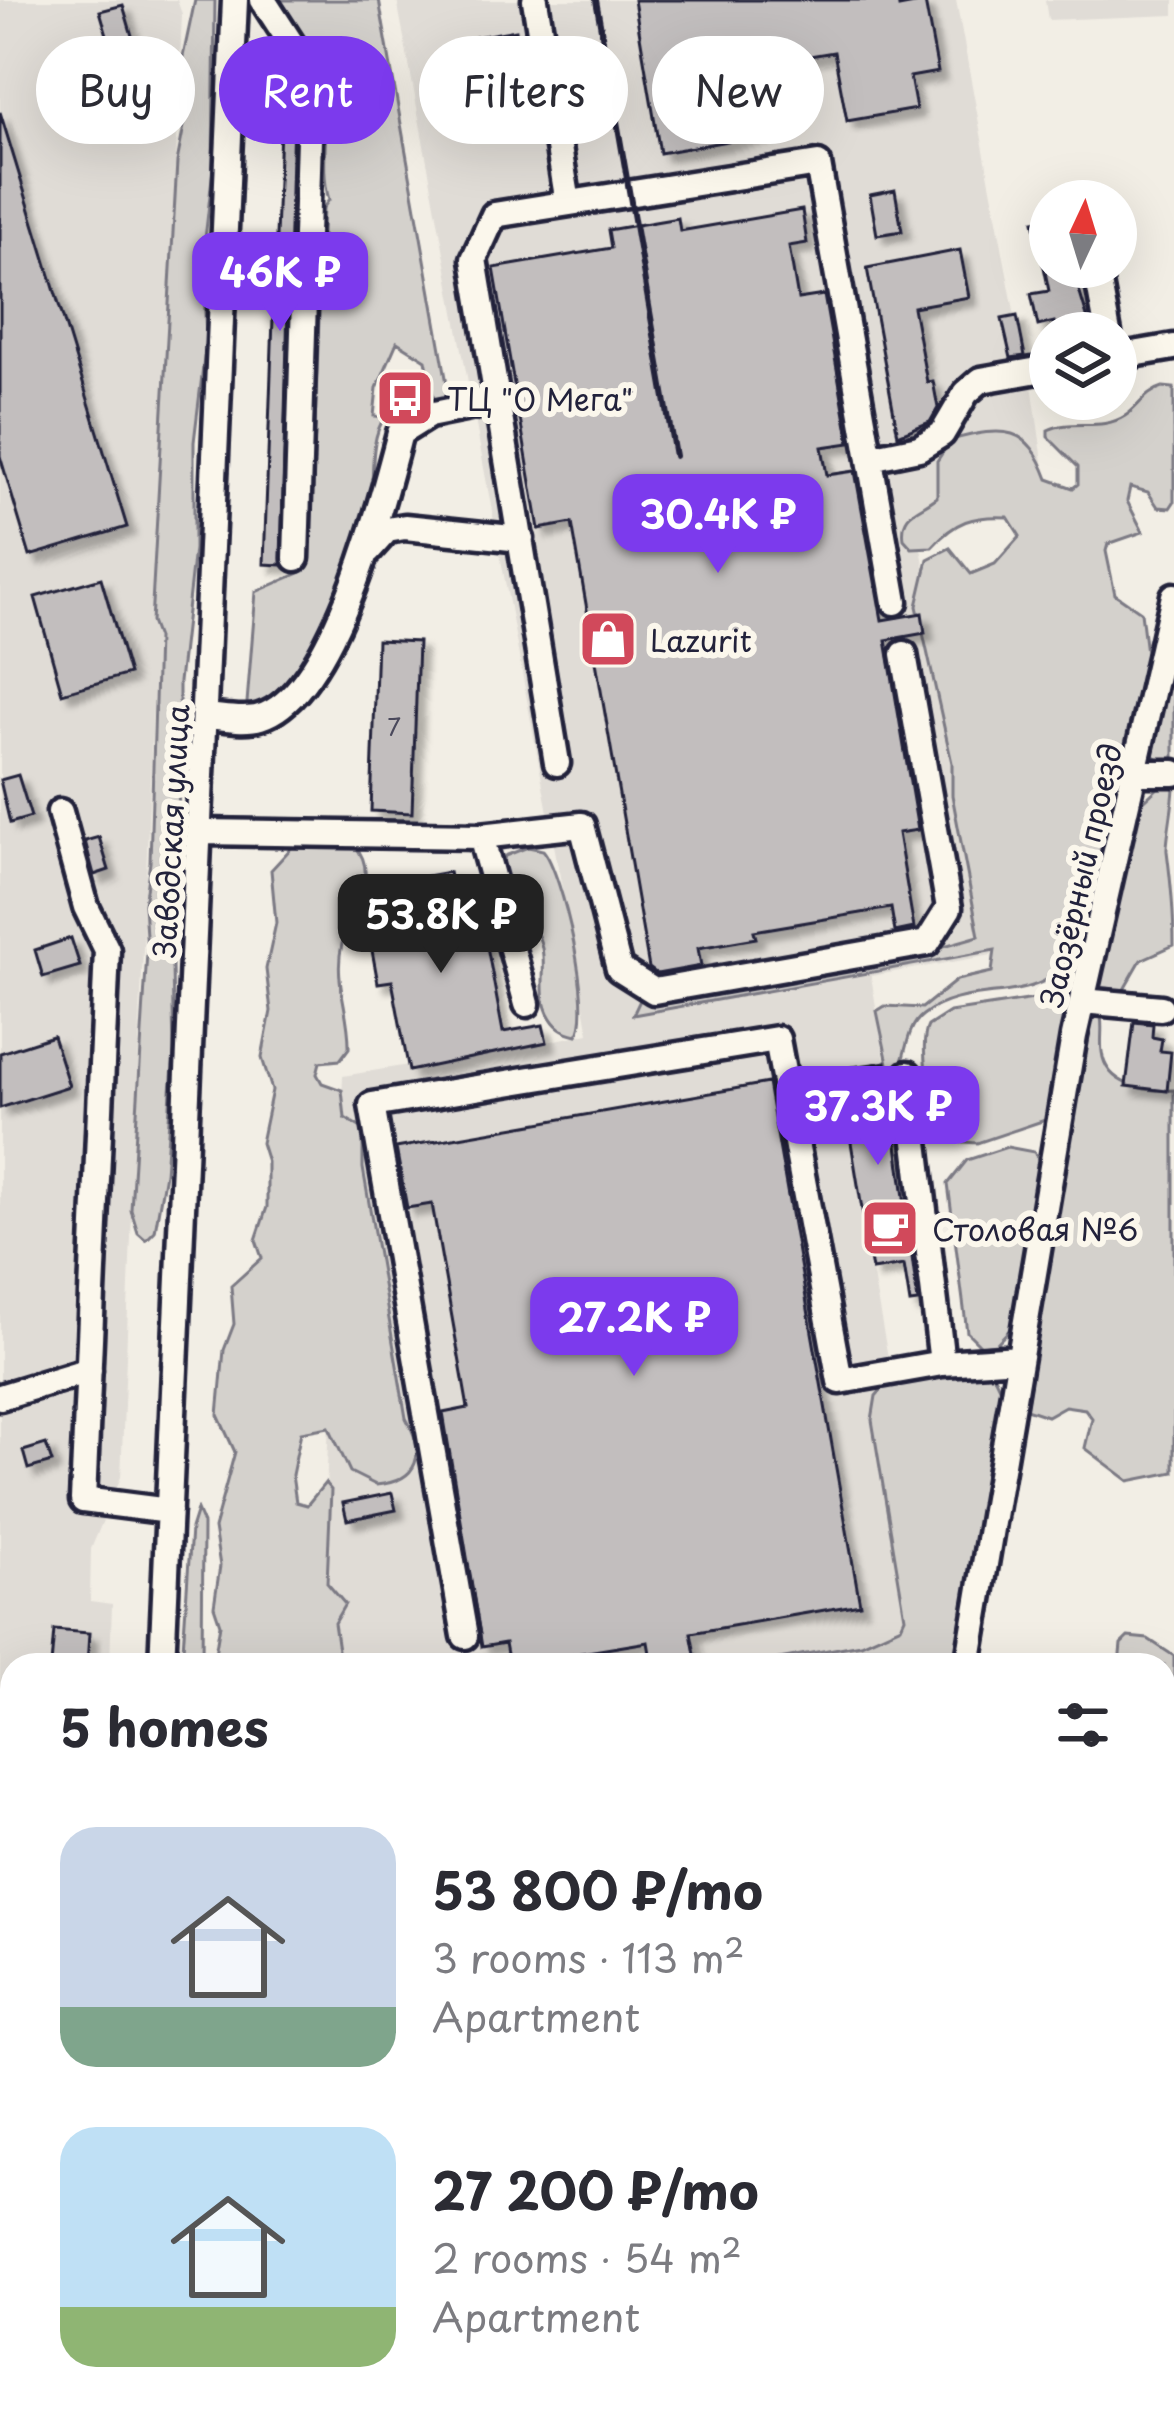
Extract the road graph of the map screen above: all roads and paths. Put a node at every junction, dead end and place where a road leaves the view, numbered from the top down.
1 (235, 0) edge
2 (263, 0) edge
3 (535, 0) edge
4 (568, 203) junction
5 (1174, 347) edge
6 (1137, 353) edge
7 (1029, 372) edge
8 (499, 401) junction
9 (870, 458) junction
10 (521, 539) junction
11 (368, 552) junction
12 (296, 558) dead end
13 (1174, 596) edge
14 (895, 602) dead end
15 (904, 654) dead end
16 (205, 716) junction
17 (557, 763) dead end
18 (1133, 773) junction
19 (1174, 773) edge
20 (60, 812) dead end
21 (200, 832) junction
22 (481, 836) junction
23 (1082, 1001) junction
24 (526, 1004) dead end
25 (1161, 1008) dead end
26 (908, 1073) dead end
27 (1019, 1358) junction
28 (942, 1363) junction
29 (88, 1370) junction
30 (0, 1396) edge
31 (169, 1510) junction
32 (465, 1636) dead end
33 (163, 1653) edge
34 (970, 1653) edge

1 - 16 street, Заводская улица
2 - 12 street
3 - 4 street
4 - 8 street
4 - 9 street
5 - 6 street
7 - 9 street
8 - 10 street
8 - 11 street
9 - 14 street
10 - 11 street
10 - 17 street
11 - 16 street
13 - 18 street, Заозёрный проезд
15 - 22 street
16 - 21 street, Заводская улица
18 - 19 street
18 - 23 street, Заозёрный проезд
20 - 29 street
21 - 22 street
21 - 31 street, Заводская улица
22 - 24 street
23 - 25 street
23 - 27 street, Заозёрный проезд
26 - 28 street
27 - 28 street
27 - 34 street, Заозёрный проезд
28 - 32 street
29 - 30 street
29 - 31 street
31 - 33 street, Заводская улица

